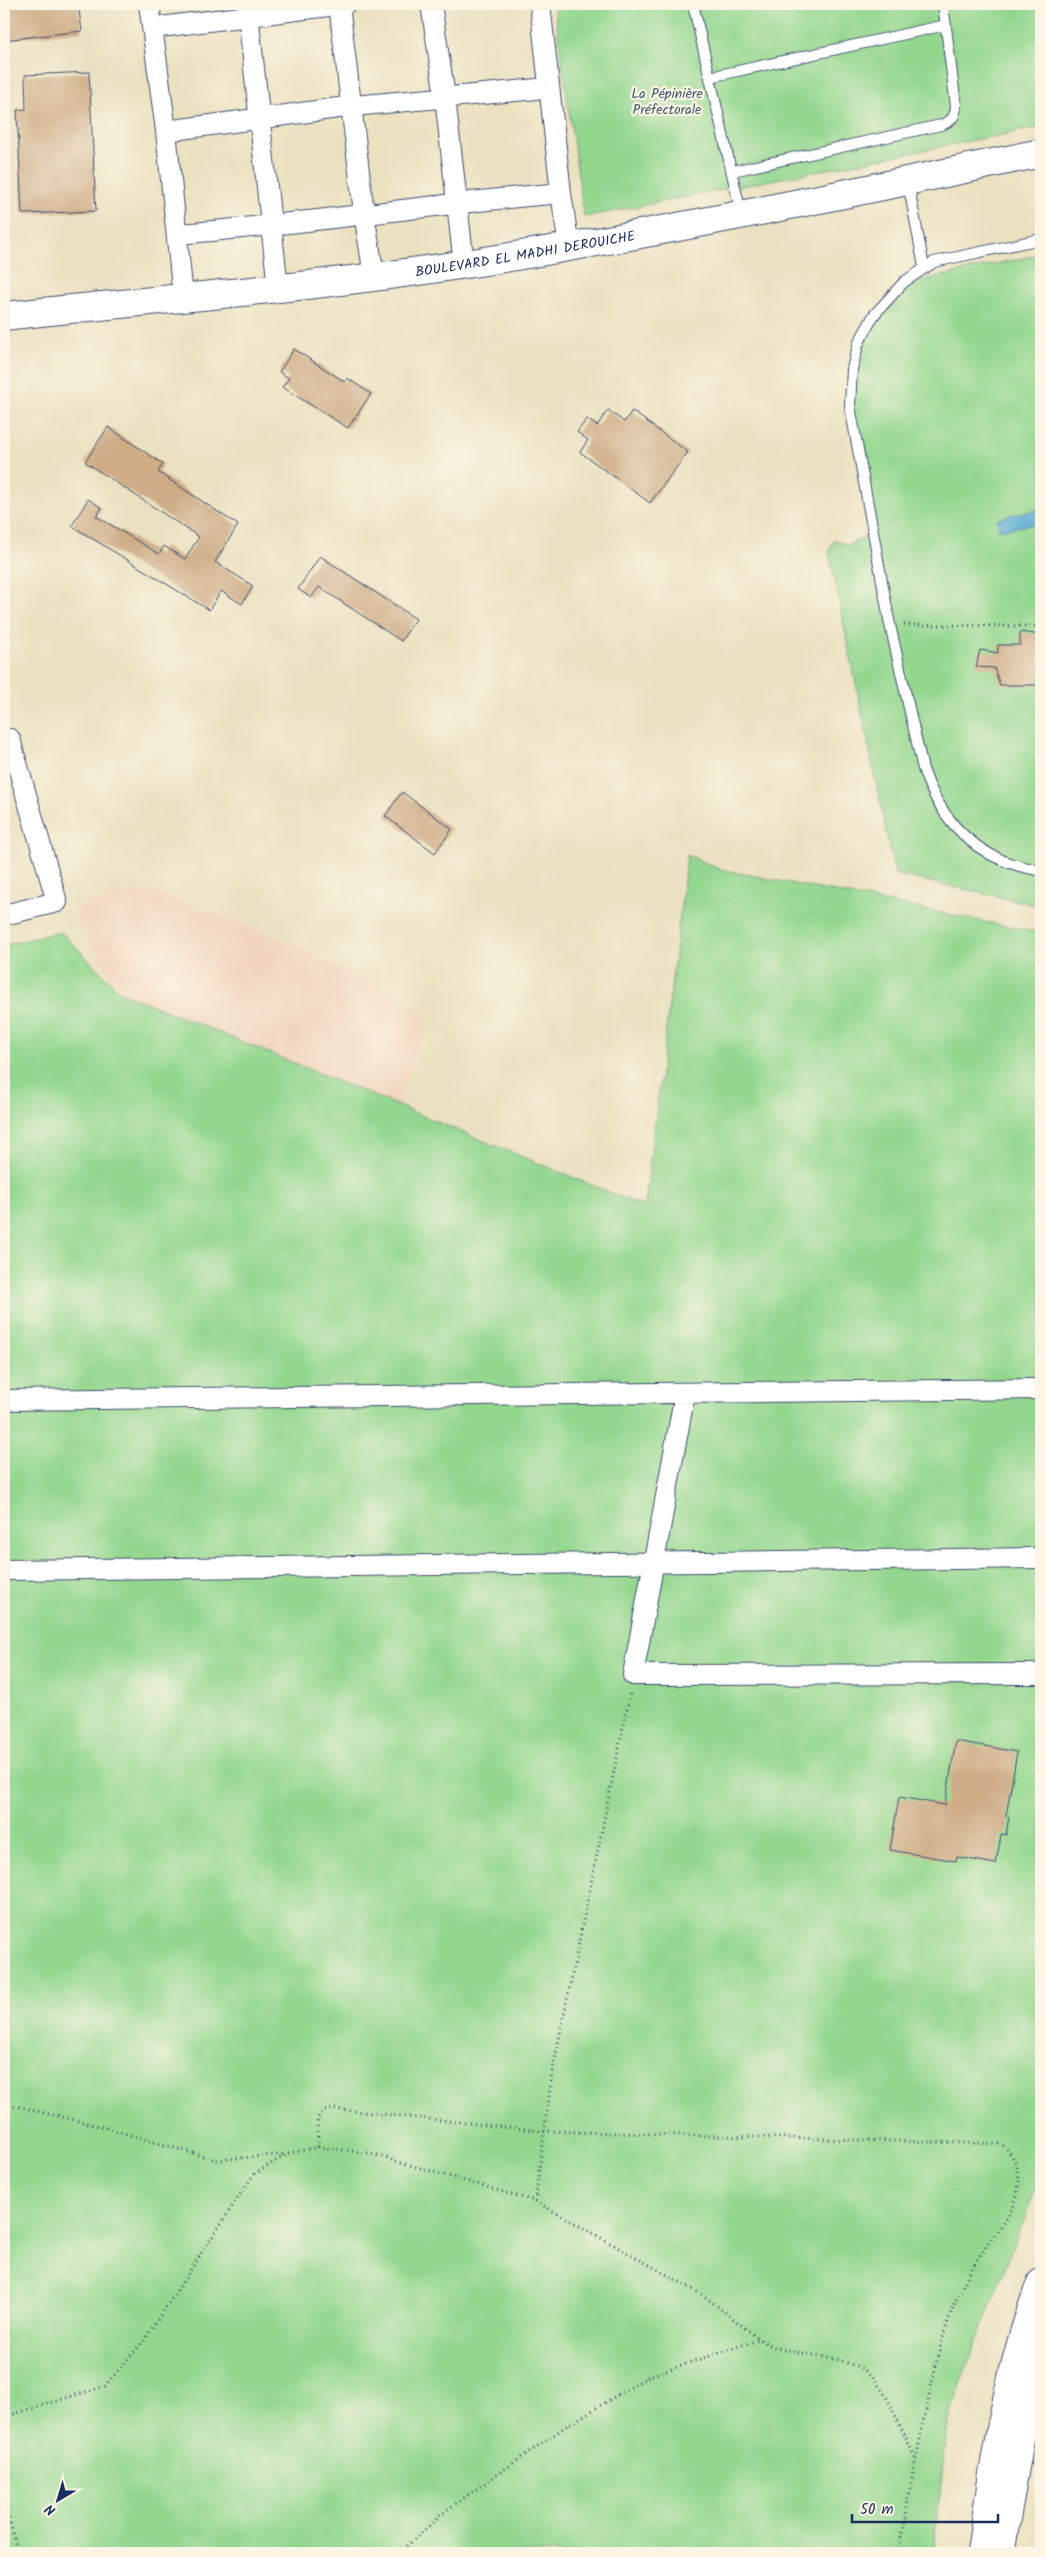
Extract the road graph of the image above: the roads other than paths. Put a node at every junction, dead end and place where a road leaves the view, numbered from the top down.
1 (149, 4) edge
2 (339, 4) edge
3 (345, 4) edge
4 (431, 4) edge
5 (540, 4) edge
6 (693, 4) edge
7 (944, 4) edge
8 (248, 10) edge
9 (946, 25) junction
10 (152, 28) junction
11 (710, 77) junction
12 (548, 88) junction
13 (445, 97) junction
14 (353, 106) junction
15 (260, 117) junction
16 (166, 131) junction
17 (1041, 153) edge
18 (733, 171) junction
19 (908, 181) junction
20 (561, 193) junction
21 (456, 202) junction
22 (364, 213) junction
23 (741, 213) junction
24 (271, 227) junction
25 (177, 234) junction
26 (1041, 239) edge
27 (569, 247) junction
28 (464, 265) junction
29 (924, 267) junction
30 (374, 276) junction
31 (278, 288) junction
32 (183, 297) junction
33 (4, 316) edge
34 (4, 739) edge
35 (1041, 871) edge
36 (4, 914) edge
37 (1041, 1388) edge
38 (685, 1393) junction
39 (4, 1400) edge
40 (1041, 1558) edge
41 (655, 1564) junction
42 (4, 1570) edge
43 (1041, 1674) edge
44 (1041, 2283) edge
45 (1041, 2345) edge
46 (980, 2553) edge
47 (1000, 2553) edge

1 - 10 street
2 - 3 street
2 - 8 street
2 - 14 street
4 - 13 street
5 - 12 street
6 - 11 lane
7 - 9 lane
8 - 10 street
8 - 15 street
9 - 11 lane
9 - 18 lane
10 - 16 street
11 - 18 lane
12 - 13 street
12 - 20 street
13 - 14 street
13 - 21 street
14 - 15 street
14 - 22 street
15 - 16 street
15 - 24 street
16 - 25 street
17 - 19 street, BOULEVARD EL MADHI DEROUICHE
18 - 23 lane
19 - 23 street, BOULEVARD EL MADHI DEROUICHE
19 - 29 lane
20 - 21 street
20 - 27 street
21 - 22 street
21 - 28 street
22 - 24 street
22 - 30 street
23 - 27 street, BOULEVARD EL MADHI DEROUICHE
24 - 25 street
24 - 31 street
25 - 32 street
26 - 29 lane
27 - 28 street, BOULEVARD EL MADHI DEROUICHE
28 - 30 street, BOULEVARD EL MADHI DEROUICHE
29 - 35 lane
30 - 31 street, BOULEVARD EL MADHI DEROUICHE
31 - 32 street, BOULEVARD EL MADHI DEROUICHE
32 - 33 street, BOULEVARD EL MADHI DEROUICHE
34 - 36 street
37 - 38 street
38 - 39 street
38 - 41 street
40 - 41 street
41 - 42 street
41 - 43 street
44 - 46 street
45 - 47 street

